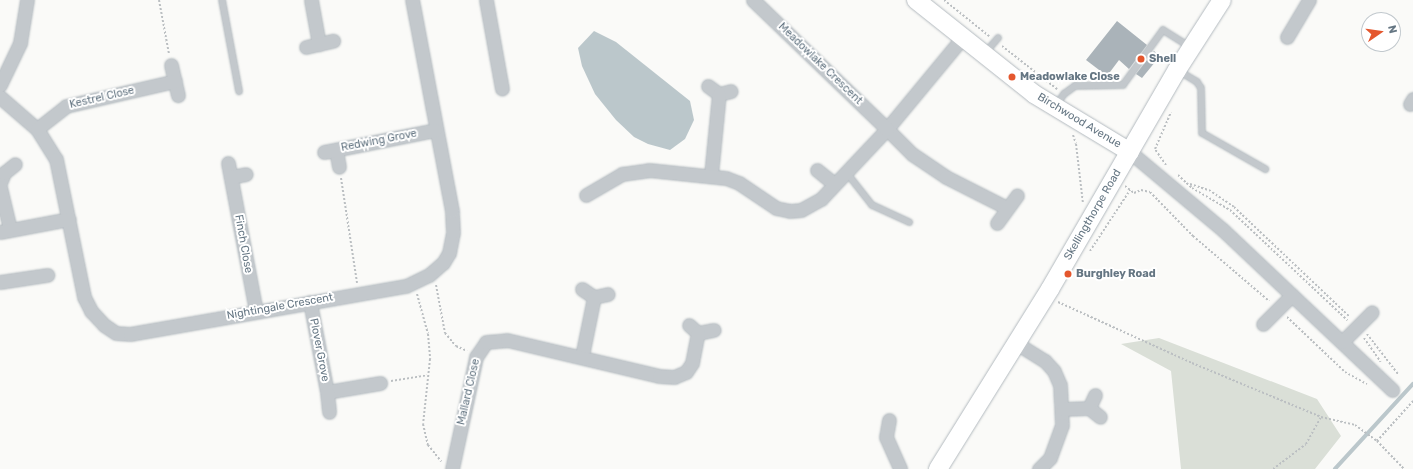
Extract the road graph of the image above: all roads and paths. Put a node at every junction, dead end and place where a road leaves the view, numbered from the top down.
1 (28, 0) edge
2 (159, 0) edge
3 (222, 0) edge
4 (311, 0) edge
5 (412, 0) edge
6 (486, 0) edge
7 (753, 0) edge
8 (916, 0) edge
9 (944, 0) edge
10 (1222, 0) edge
11 (1309, 0) edge
12 (963, 37) junction
13 (990, 37) dead end
14 (1287, 37) dead end
15 (998, 38) dead end
16 (333, 41) dead end
17 (319, 44) junction
18 (306, 46) dead end
19 (1001, 46) dead end
20 (1191, 48) junction
21 (983, 55) junction
22 (171, 65) joint
23 (1177, 70) junction
24 (175, 81) junction
25 (0, 85) edge
26 (502, 89) dead end
27 (1058, 89) dead end
28 (719, 90) dead end
29 (239, 92) dead end
30 (178, 95) dead end
31 (0, 97) edge
32 (1054, 108) junction
33 (1167, 121) dead end
34 (37, 129) junction
35 (887, 129) junction
36 (435, 130) junction
37 (1071, 131) dead end
38 (1130, 152) junction
39 (228, 163) dead end
40 (15, 164) dead end
41 (1167, 166) dead end
42 (339, 167) joint
43 (1265, 169) dead end
44 (817, 170) dead end
45 (846, 172) junction
46 (246, 174) dead end
47 (1, 176) edge
48 (711, 176) junction
49 (231, 177) junction
50 (834, 184) junction
51 (0, 187) edge
52 (1130, 190) dead end
53 (586, 195) dead end
54 (1017, 195) dead end
55 (1163, 202) dead end
56 (1007, 208) junction
57 (1084, 208) dead end
58 (69, 219) junction
59 (909, 222) dead end
60 (997, 223) dead end
61 (5, 230) edge
62 (47, 275) dead end
63 (429, 275) junction
64 (0, 282) edge
65 (412, 283) junction
66 (582, 289) dead end
67 (358, 292) junction
68 (608, 294) dead end
69 (1292, 295) junction
70 (1045, 296) junction
71 (594, 297) junction
72 (310, 302) junction
73 (256, 311) junction
74 (1372, 312) dead end
75 (1263, 324) dead end
76 (1357, 327) junction
77 (714, 330) dead end
78 (1342, 342) junction
79 (1016, 343) junction
80 (582, 356) junction
81 (476, 357) junction
82 (1386, 367) dead end
83 (1398, 374) dead end
84 (427, 375) junction
85 (380, 383) joint
86 (1392, 390) dead end
87 (327, 392) junction
88 (1095, 395) dead end
89 (1413, 401) edge
90 (1089, 408) junction
91 (1063, 409) junction
92 (330, 412) dead end
93 (1321, 416) junction
94 (1100, 417) dead end
95 (889, 420) dead end
96 (1377, 441) junction
97 (449, 467) edge
98 (900, 469) edge
99 (938, 469) edge
100 (1040, 469) edge
101 (1273, 469) edge
102 (1404, 469) edge

1 - 25 street
2 - 22 path
3 - 29 lane
4 - 17 street
5 - 36 street, Nightingale Crescent
6 - 26 street
7 - 35 street, Meadowlake Crescent
8 - 12 main road, Birchwood Avenue
9 - 13 path
10 - 20 main road, Skellingthorpe Road
11 - 14 street
12 - 21 main road, Birchwood Avenue
12 - 35 street
15 - 21 lane
16 - 17 street
17 - 18 street
19 - 27 path
20 - 23 main road, Skellingthorpe Road
20 - 32 lane
21 - 32 main road, Birchwood Avenue
22 - 24 street
23 - 38 main road, Skellingthorpe Road
23 - 43 lane
24 - 30 street
24 - 34 street, Kestrel Close
28 - 48 street
31 - 34 street, Nightingale Crescent
32 - 38 main road, Birchwood Avenue
33 - 41 path
34 - 58 street, Nightingale Crescent
35 - 45 street
35 - 56 street, Meadowlake Crescent
36 - 42 street, Redwing Grove
36 - 63 street, Nightingale Crescent
37 - 57 path
38 - 69 street
38 - 70 main road, Skellingthorpe Road
39 - 49 street, Finch Close
40 - 47 street
42 - 67 path
44 - 50 street
45 - 50 street
45 - 59 lane
46 - 49 street
48 - 50 street
48 - 53 street
49 - 73 street, Finch Close
51 - 61 street
52 - 55 path
54 - 56 street
56 - 60 street
58 - 61 street
58 - 73 street, Nightingale Crescent
62 - 64 street
63 - 65 street, Nightingale Crescent
63 - 81 path
65 - 67 street, Nightingale Crescent
65 - 84 path
66 - 71 street
67 - 72 street, Nightingale Crescent
68 - 71 street
69 - 75 street
69 - 78 street
70 - 79 main road, Skellingthorpe Road
70 - 93 path
71 - 80 street
72 - 73 street, Nightingale Crescent
72 - 87 street, Plover Grove
74 - 76 street
76 - 76 path
76 - 78 street
76 - 82 path
76 - 83 path
77 - 80 street, Mallard Close
78 - 86 street
79 - 91 street
79 - 99 main road, Skellingthorpe Road
80 - 81 street, Mallard Close
81 - 97 street, Mallard Close
84 - 85 path
84 - 97 path
85 - 87 street, Plover Grove
87 - 92 street
88 - 90 street
89 - 96 path
90 - 91 street
90 - 94 street
91 - 100 street
93 - 96 path
93 - 101 path
95 - 98 street
96 - 102 path

